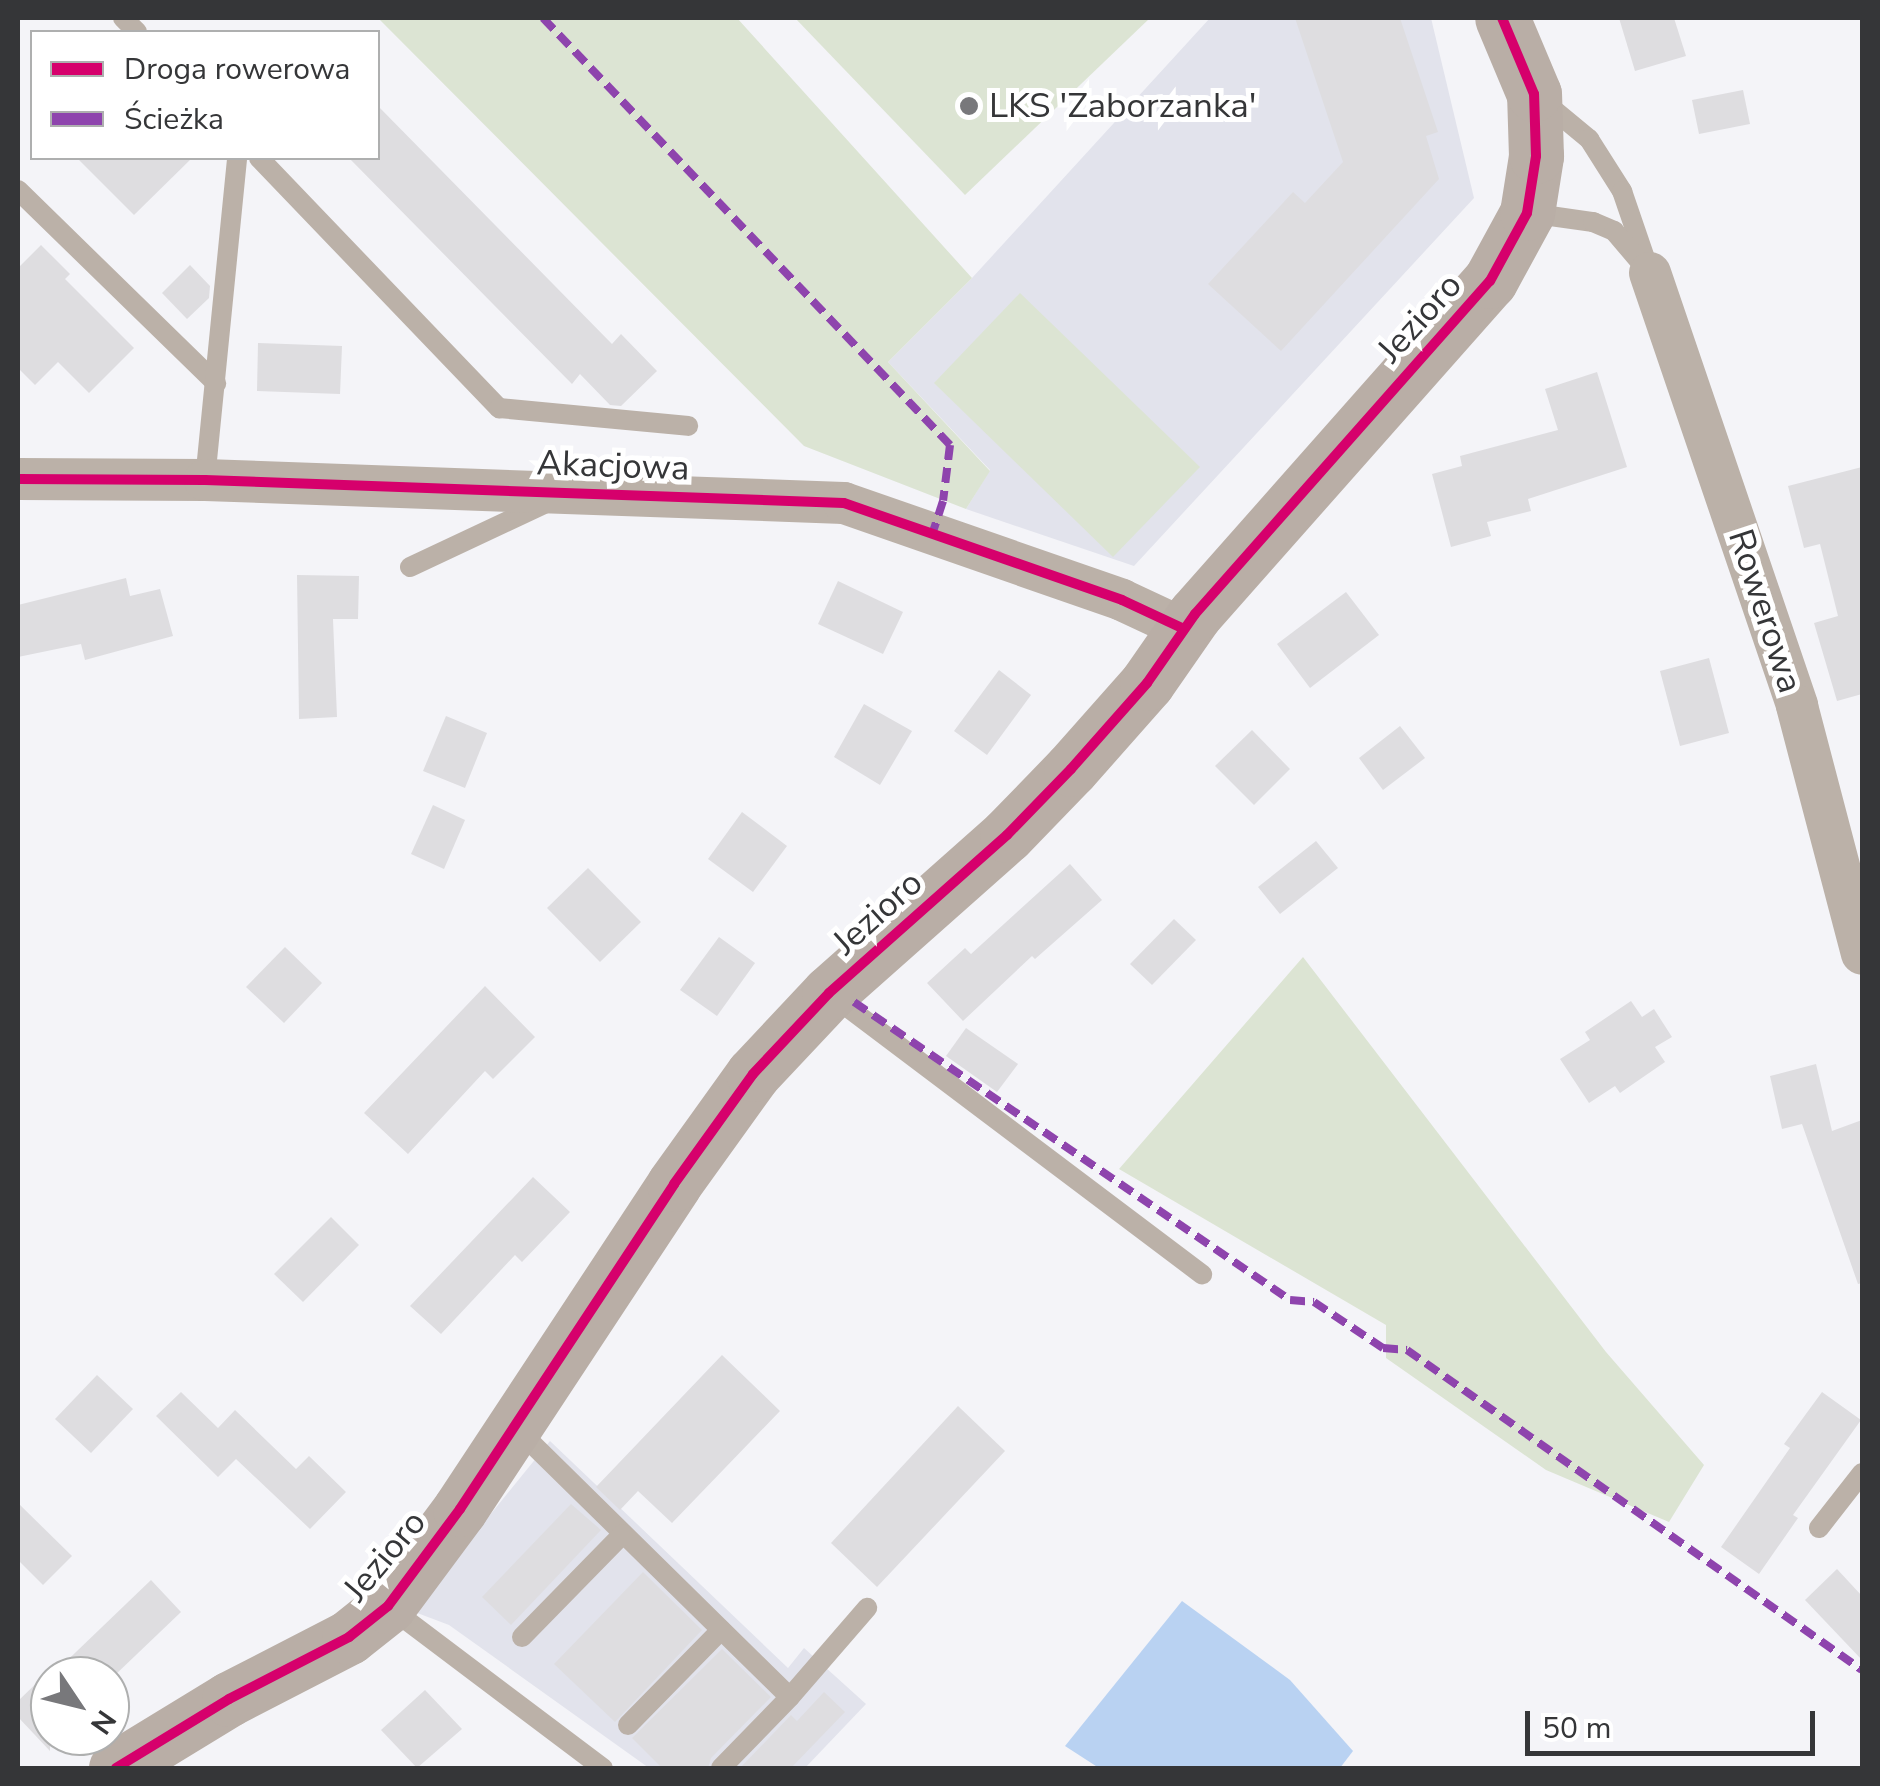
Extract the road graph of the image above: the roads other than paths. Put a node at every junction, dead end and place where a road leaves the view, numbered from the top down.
1 (1502, 18) edge
2 (1534, 94) junction
3 (237, 160) edge
4 (261, 160) edge
5 (18, 190) edge
6 (1527, 213) junction
7 (1650, 273) junction
8 (216, 383) junction
9 (688, 426) dead end
10 (18, 479) edge
11 (205, 480) junction
12 (570, 492) junction
13 (410, 567) dead end
14 (1184, 629) junction
15 (1862, 954) edge
16 (829, 993) junction
17 (1202, 1274) dead end
18 (513, 1425) junction
19 (1862, 1473) edge
20 (1819, 1528) dead end
21 (623, 1534) junction
22 (388, 1606) junction
23 (867, 1608) dead end
24 (721, 1630) junction
25 (522, 1637) dead end
26 (790, 1697) junction
27 (628, 1724) dead end
28 (116, 1768) edge
29 (603, 1768) edge
30 (721, 1768) edge

1 - 2 street, Jezioro
2 - 6 street, Jezioro
2 - 7 lane, Rowerowa
3 - 8 lane
4 - 9 lane
5 - 8 lane
6 - 7 lane, Rowerowa
6 - 14 street, Jezioro
7 - 15 street, Rowerowa
8 - 11 lane
10 - 11 street, Akacjowa
11 - 12 street, Akacjowa
12 - 13 lane
12 - 14 street, Akacjowa
14 - 16 street, Jezioro
16 - 17 lane
16 - 18 street, Jezioro
18 - 21 lane
18 - 22 street, Jezioro
19 - 20 lane
21 - 24 lane
21 - 25 lane
22 - 28 street, Jezioro
22 - 29 lane
23 - 26 lane
24 - 26 lane
24 - 27 lane
26 - 30 lane

